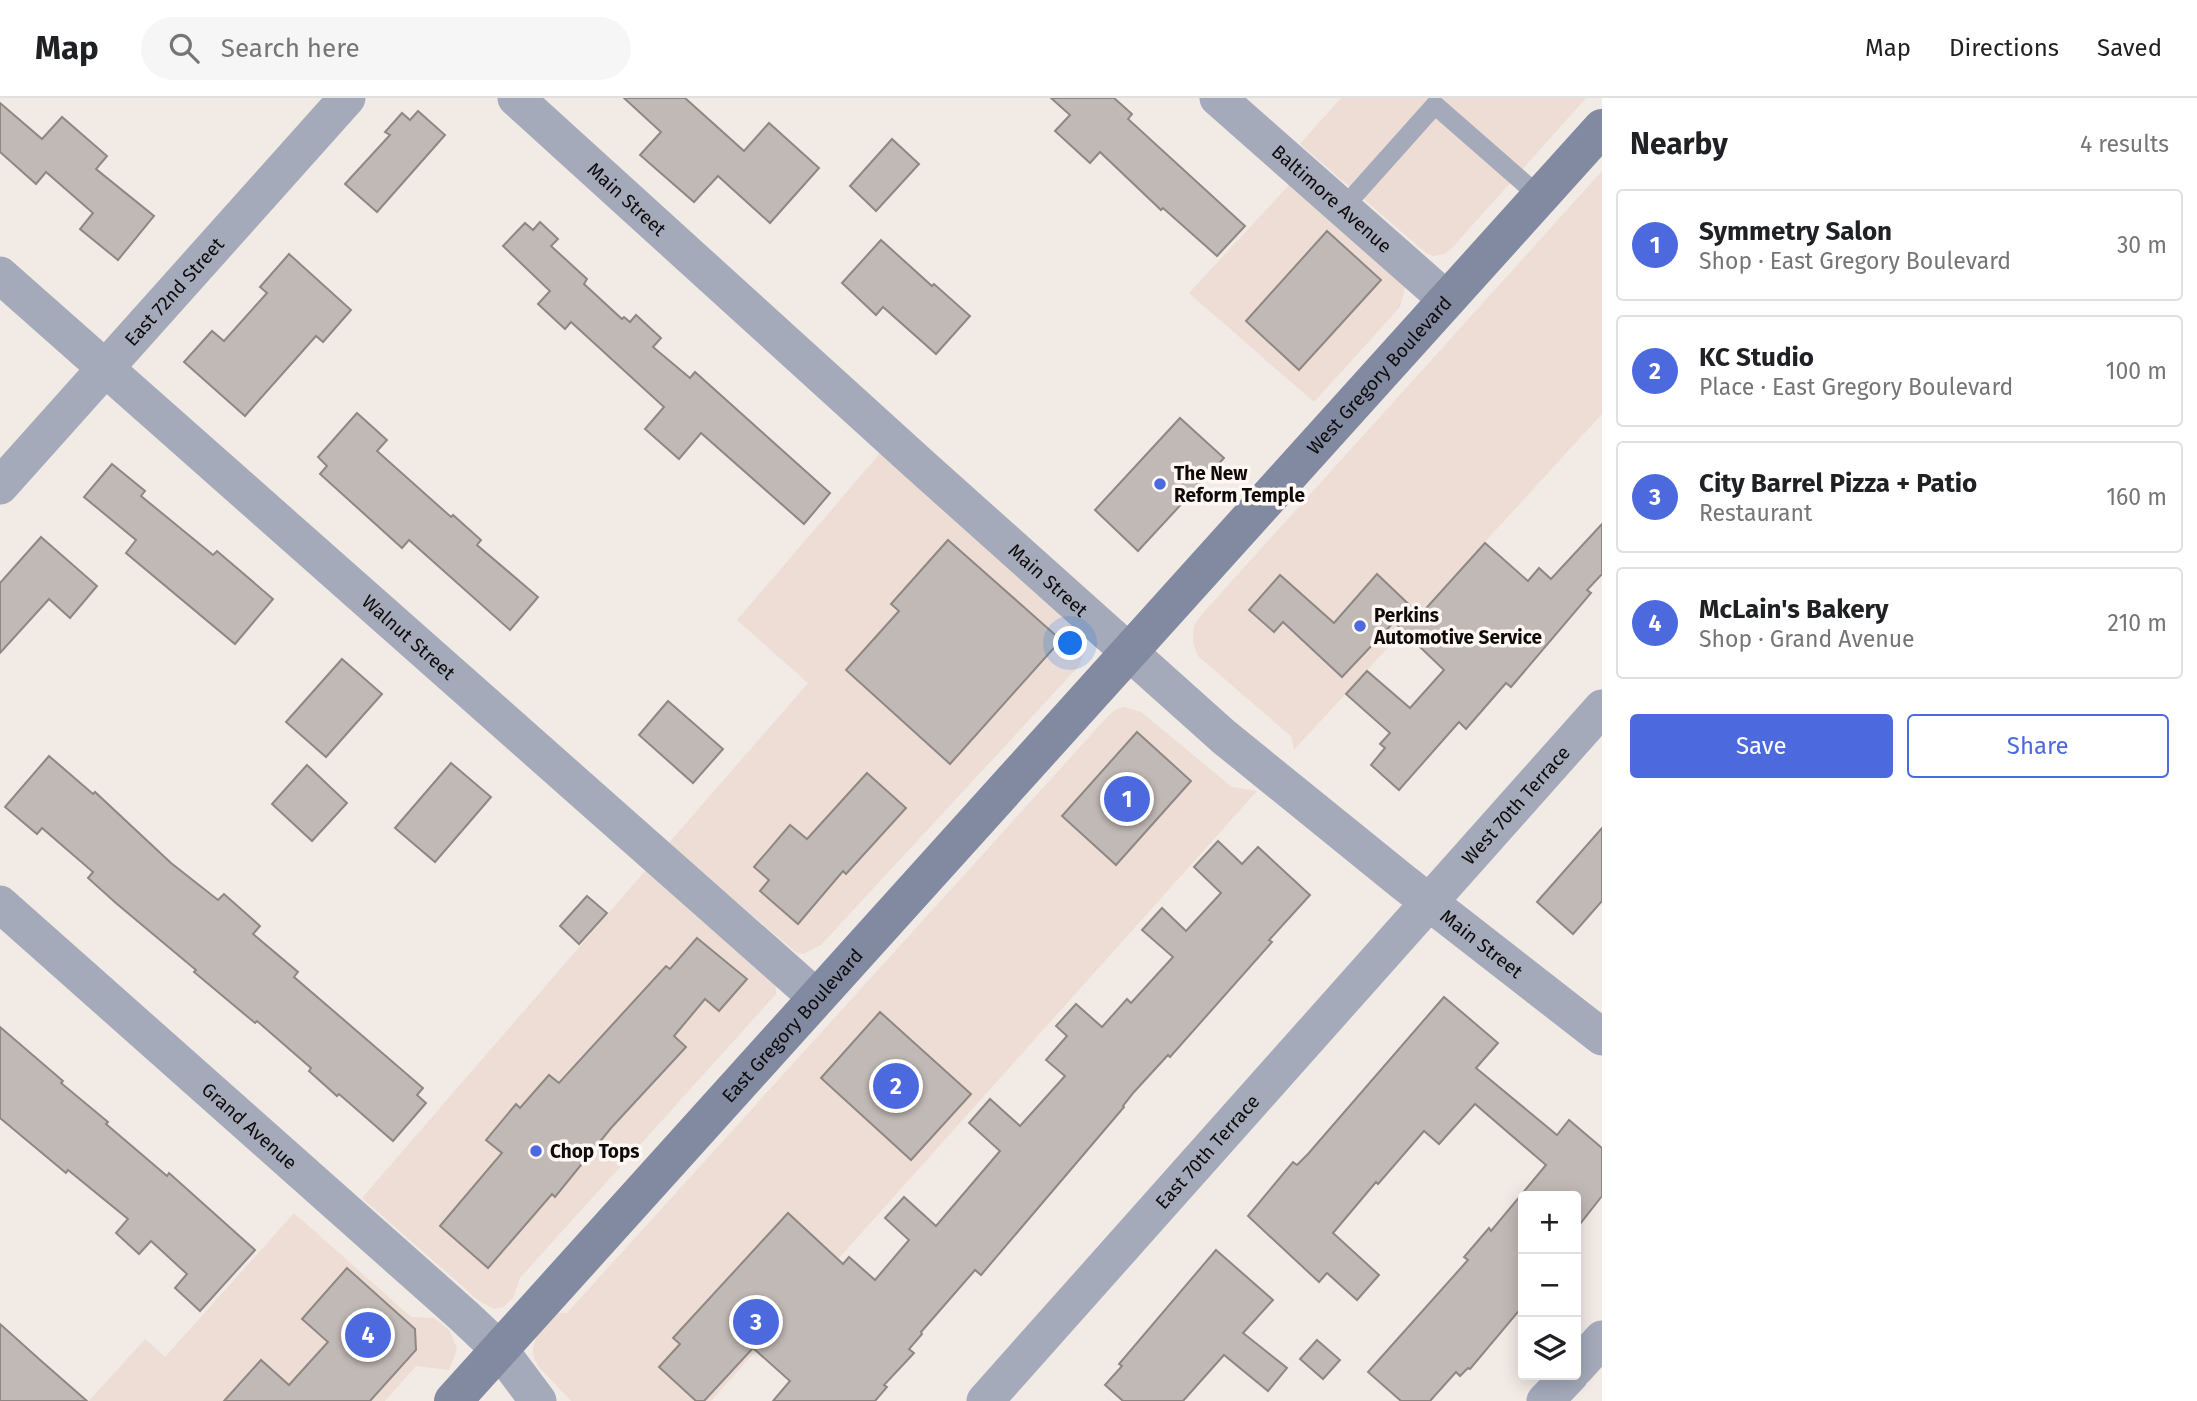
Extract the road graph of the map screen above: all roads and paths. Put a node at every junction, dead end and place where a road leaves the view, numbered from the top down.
1 (347, 98) edge
2 (516, 98) edge
3 (1218, 98) edge
4 (1602, 128) edge
5 (1540, 197) junction
6 (1343, 208) junction
7 (0, 275) edge
8 (1447, 300) junction
9 (106, 368) junction
10 (0, 486) edge
11 (1130, 652) junction
12 (1602, 708) edge
13 (1429, 903) junction
14 (0, 904) edge
15 (817, 998) junction
16 (1602, 1037) edge
17 (1602, 1339) edge
18 (500, 1350) junction
19 (1581, 1362) edge
20 (1565, 1380) edge
21 (453, 1401) edge
22 (538, 1401) edge
23 (985, 1401) edge
24 (1545, 1401) edge

1 - 9 street, East 72nd Street
2 - 11 street, Main Street
3 - 6 street, Baltimore Avenue
4 - 5 main road, West Gregory Boulevard
5 - 6 lane
5 - 8 main road, West Gregory Boulevard
6 - 8 street, Baltimore Avenue
7 - 9 street, Walnut Street
8 - 11 main road, West Gregory Boulevard
9 - 10 street, East 72nd Street
9 - 15 street, Walnut Street
11 - 13 street, Main Street
11 - 15 main road, East Gregory Boulevard
12 - 13 street, West 70th Terrace
13 - 16 street, Main Street
13 - 23 street, East 70th Terrace
14 - 18 street, Grand Avenue
15 - 18 main road, East Gregory Boulevard
17 - 19 street
18 - 21 main road, East Gregory Boulevard
18 - 22 street, Grand Avenue
20 - 24 street

